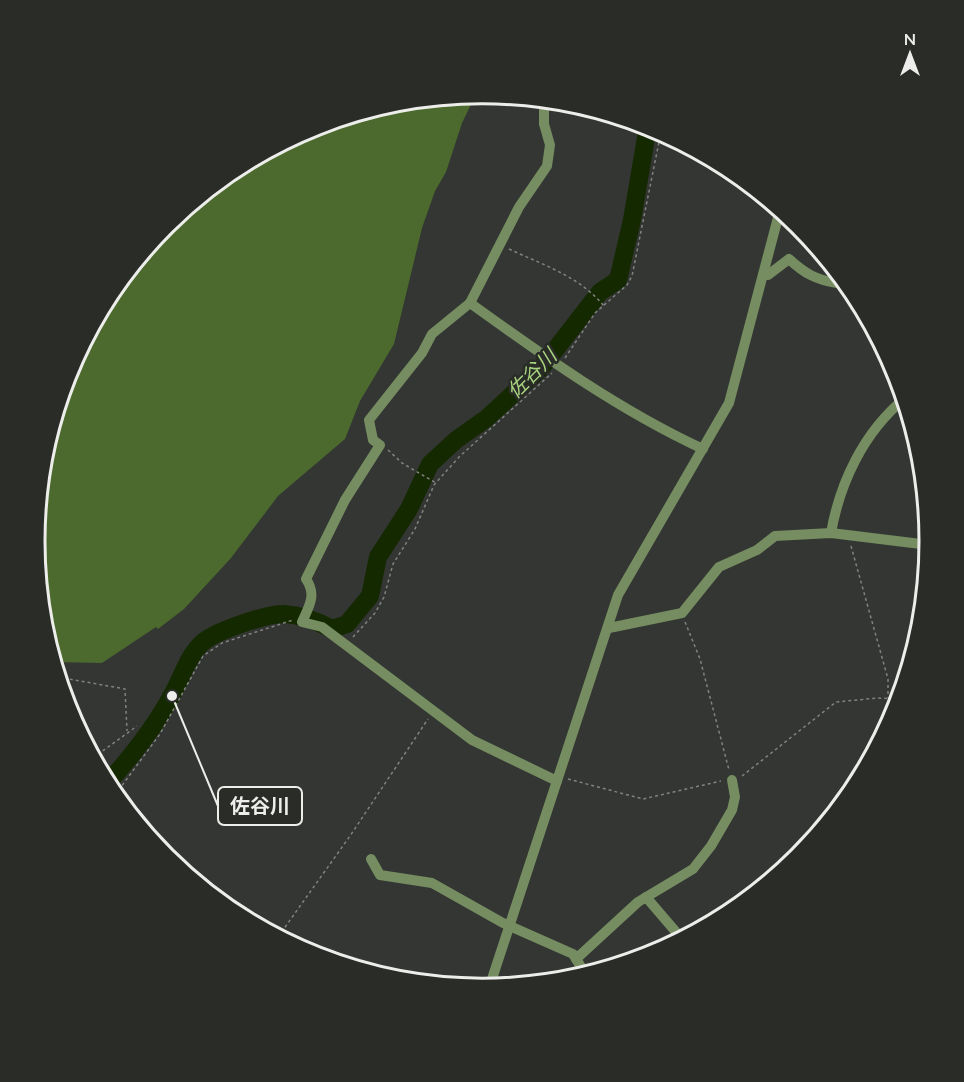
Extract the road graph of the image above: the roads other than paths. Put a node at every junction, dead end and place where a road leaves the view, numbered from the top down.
1 (545, 109) edge
2 (778, 219) edge
3 (763, 275) junction
4 (834, 283) edge
5 (470, 303) junction
6 (897, 405) edge
7 (703, 449) junction
8 (831, 533) junction
9 (919, 544) edge
10 (609, 628) junction
11 (558, 779) junction
12 (732, 780) road end
13 (371, 859) dead end
14 (646, 897) junction
15 (510, 924) junction
16 (676, 932) edge
17 (576, 959) junction
18 (581, 967) edge
19 (492, 978) edge

1 - 5 street
2 - 3 street
3 - 4 street
3 - 7 street
5 - 7 street
5 - 11 street
6 - 8 street
7 - 10 street
8 - 9 street
8 - 10 street
10 - 11 street
11 - 15 street
12 - 14 street
13 - 15 street
14 - 16 street
14 - 17 street
15 - 17 street
15 - 19 street
17 - 18 street

